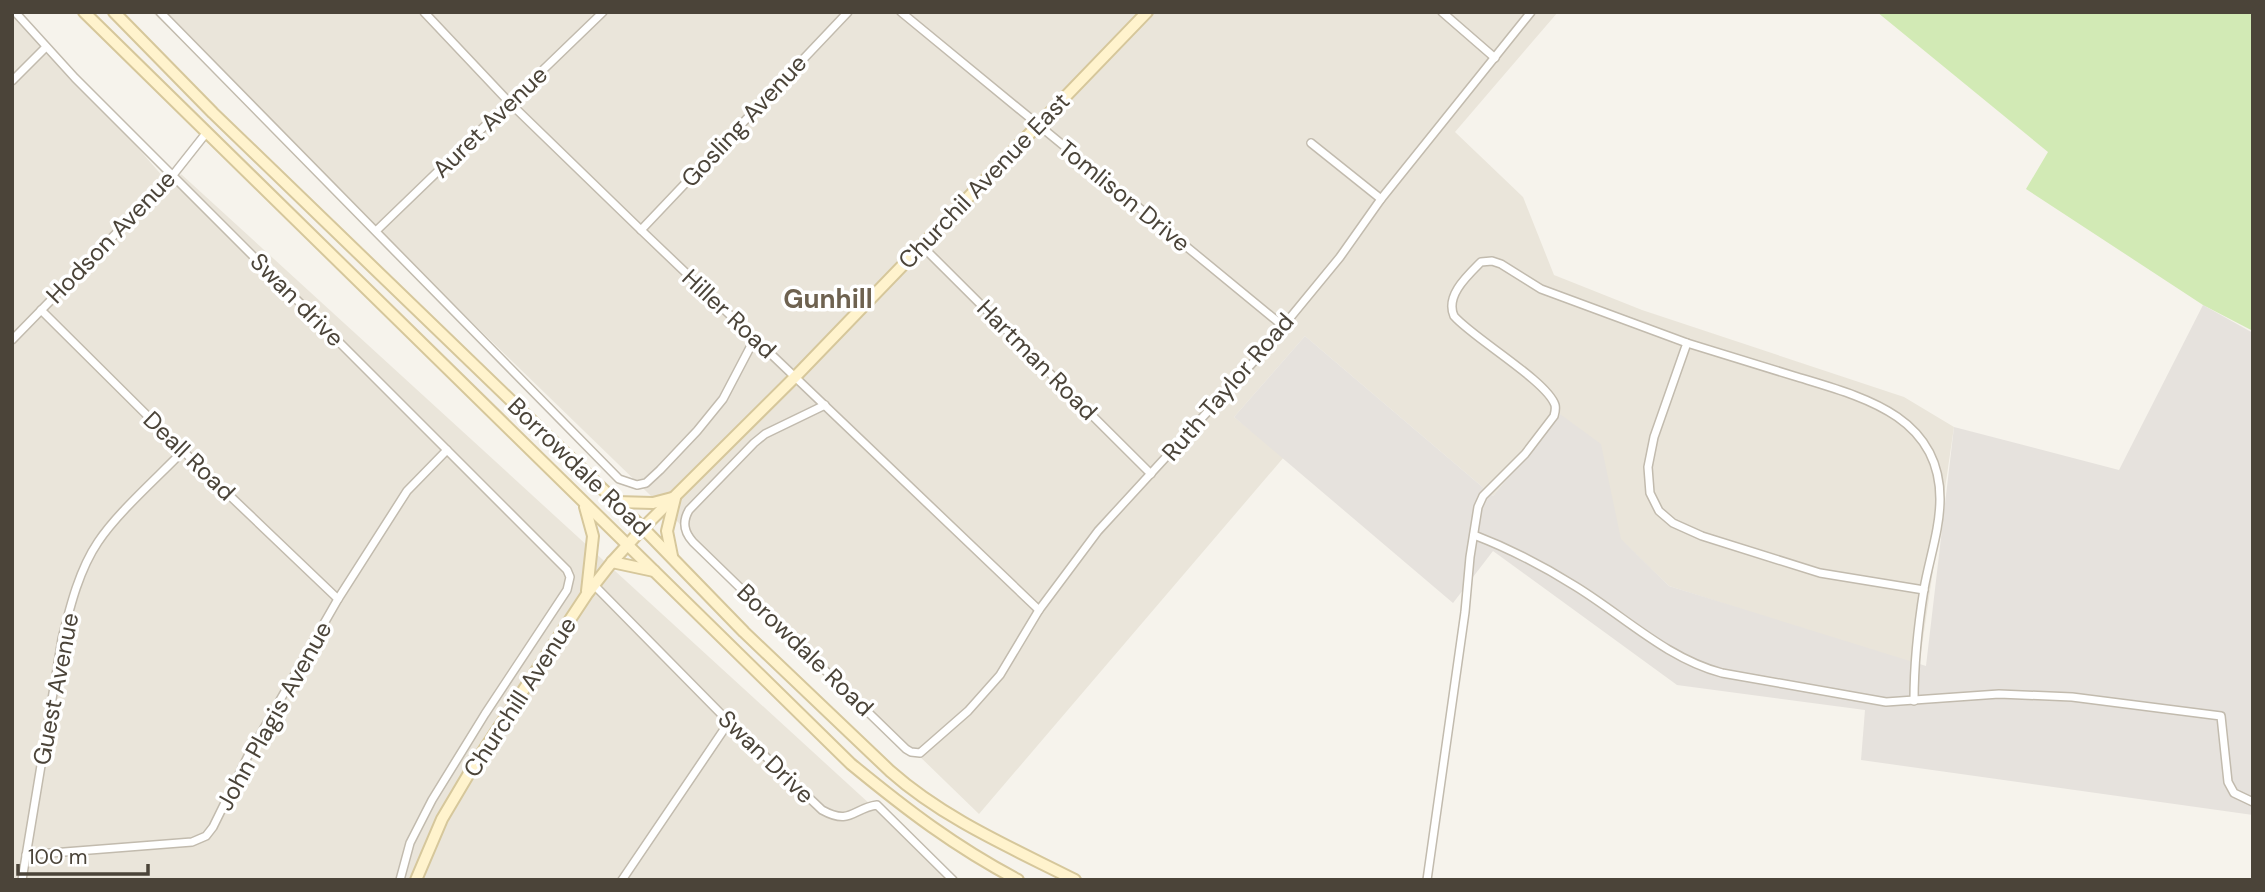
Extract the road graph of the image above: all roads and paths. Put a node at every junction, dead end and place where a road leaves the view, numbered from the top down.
1 (15, 12) edge
2 (84, 12) edge
3 (114, 12) edge
4 (160, 12) edge
5 (424, 12) edge
6 (603, 12) edge
7 (848, 12) edge
8 (901, 12) edge
9 (1147, 12) edge
10 (1442, 12) edge
11 (1531, 12) edge
12 (46, 47) junction
13 (1495, 58) junction
14 (12, 82) edge
15 (510, 103) junction
16 (1038, 126) junction
17 (207, 132) junction
18 (1311, 143) dead end
19 (173, 176) junction
20 (1381, 199) junction
21 (641, 230) junction
22 (376, 231) junction
23 (922, 246) junction
24 (41, 310) junction
25 (1283, 326) junction
26 (755, 338) junction
27 (12, 340) edge
28 (1686, 343) junction
29 (796, 376) junction
30 (825, 405) junction
31 (447, 450) junction
32 (183, 451) junction
33 (1151, 474) junction
34 (675, 498) junction
35 (616, 502) junction
36 (584, 503) junction
37 (643, 528) junction
38 (1474, 535) junction
39 (628, 546) junction
40 (672, 558) junction
41 (612, 562) junction
42 (656, 571) junction
43 (590, 589) junction
44 (1924, 590) junction
45 (338, 599) junction
46 (1039, 610) junction
47 (501, 690) junction
48 (1914, 701) junction
49 (517, 702) junction
50 (729, 722) junction
51 (920, 753) joint
52 (2253, 802) edge
53 (26, 855) junction
54 (22, 880) edge
55 (400, 880) edge
56 (416, 880) edge
57 (622, 880) edge
58 (953, 880) edge
59 (1018, 880) edge
60 (1075, 880) edge
61 (1427, 880) edge

1 - 12 street, Swan drive
2 - 17 main road, Borrowdale Road
3 - 35 main road, Borrowdale Road
4 - 22 street
5 - 15 street, Hiller Road
6 - 15 street, Auret Avenue
7 - 21 street, Gosling Avenue
8 - 16 street, Tomlison Drive
9 - 16 main road, Churchil Avenue East
10 - 13 street
11 - 13 street, Ruth Taylor Road
12 - 14 street
12 - 19 street, Swan drive
13 - 20 street, Ruth Taylor Road
15 - 21 street, Hiller Road
15 - 22 street, Auret Avenue
16 - 23 main road, Churchil Avenue East
16 - 25 street, Tomlison Drive
17 - 19 street, Hodson Avenue
17 - 36 main road, Borrowdale Road
18 - 20 street
19 - 24 street, Hodson Avenue
19 - 31 street, Swan drive
20 - 25 street, Ruth Taylor Road
21 - 26 street, Hiller Road
22 - 26 street
23 - 29 main road, Churchil Avenue East
23 - 33 street, Hartman Road
24 - 27 street, Hodson Avenue
24 - 32 street, Deall Road
25 - 33 street, Ruth Taylor Road
26 - 29 street, Hiller Road
28 - 38 street
28 - 44 street
28 - 44 street
29 - 30 street, Hiller Road
29 - 34 main road, Churchil Avenue East
30 - 46 street, Hiller Road
30 - 51 street, Borowdale Road
31 - 45 street, John Plagis Avenue
31 - 47 street, Swan drive
32 - 45 street, Deall Road
32 - 53 street, Guest Avenue
33 - 46 street, Ruth Taylor Road
34 - 35 main road
34 - 37 main road, Churchil Avenue East
34 - 40 main road
35 - 37 main road, Borrowdale Road
36 - 39 main road, Borrowdale Road
36 - 43 main road
37 - 39 main road, Churchill Avenue
37 - 40 main road, Borrowdale Road
38 - 48 street
38 - 61 street
39 - 41 main road, Churchill Avenue
39 - 42 main road, Borrowdale Road
40 - 60 main road, Borrowdale Road
41 - 42 main road
41 - 43 main road, Churchill Avenue
42 - 59 main road, Borrowdale Road
43 - 49 main road, Churchill Avenue
43 - 50 street, Swan Drive
44 - 48 street
45 - 53 street, John Plagis Avenue
46 - 51 street, Ruth Taylor Road
47 - 49 street
47 - 55 street
48 - 52 street
49 - 56 main road, Churchill Avenue
50 - 57 street
50 - 58 street, Swan Drive
53 - 54 street, Guest Avenue

